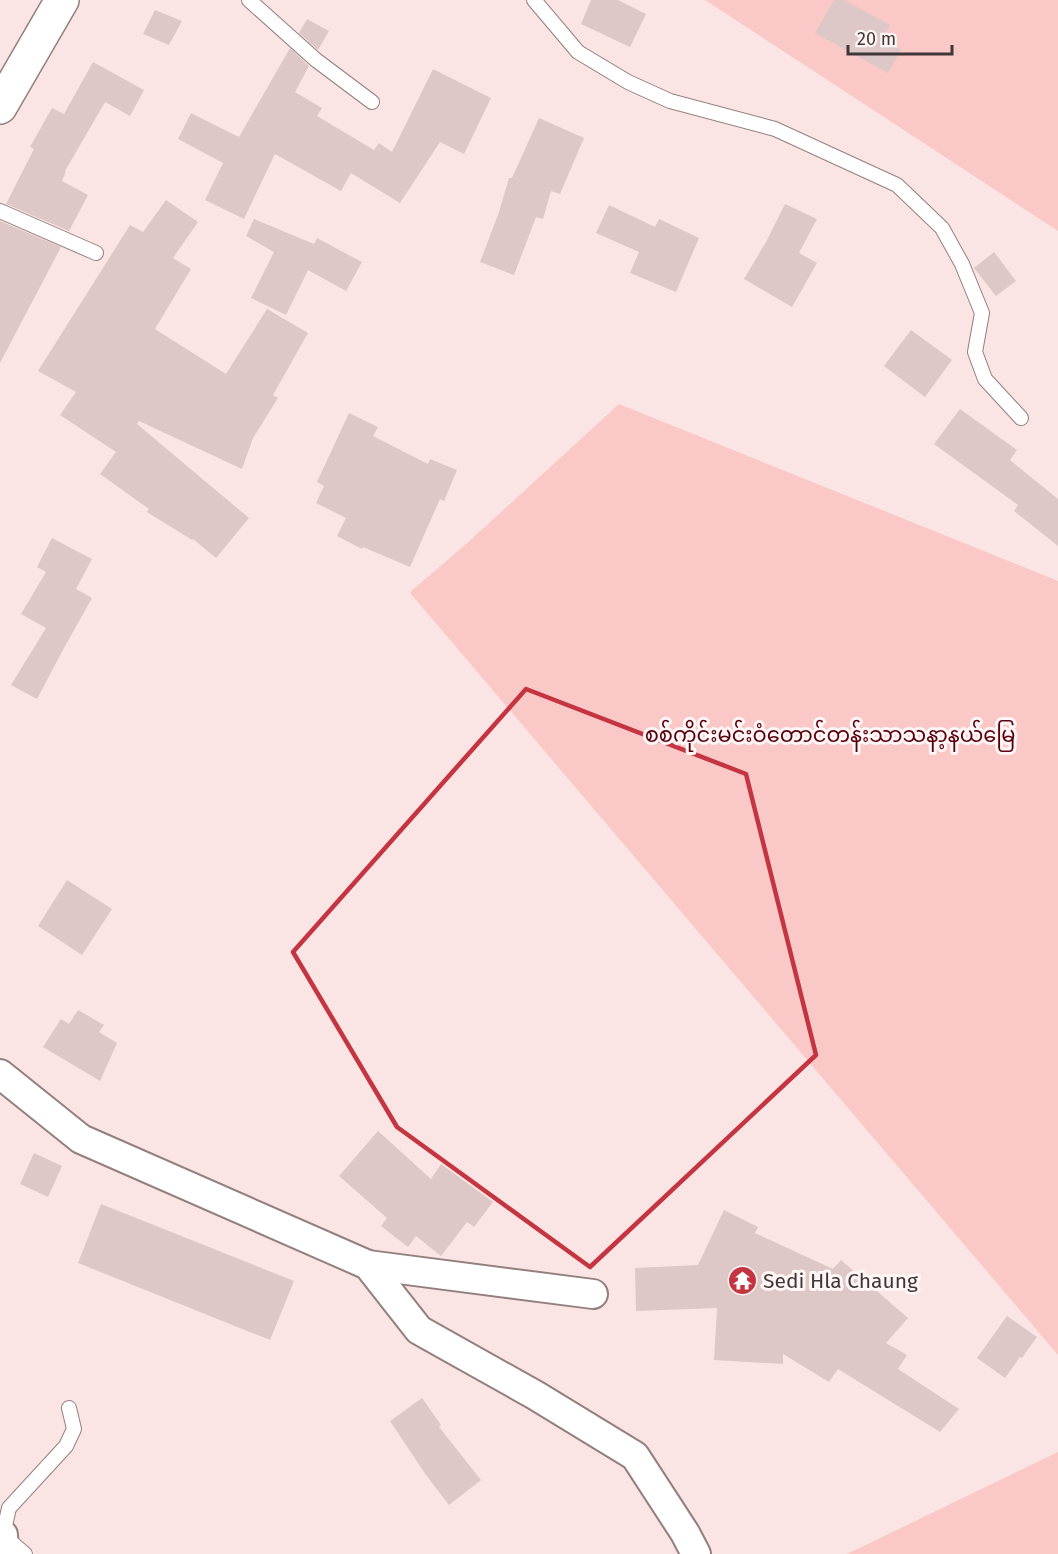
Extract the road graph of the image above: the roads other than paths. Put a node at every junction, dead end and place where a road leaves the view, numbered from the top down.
1 (62, 0) edge
2 (249, 0) edge
3 (534, 0) edge
4 (372, 102) dead end
5 (0, 108) edge
6 (0, 212) edge
7 (96, 253) dead end
8 (1022, 418) dead end
9 (0, 1074) edge
10 (368, 1265) junction
11 (593, 1294) dead end
12 (69, 1408) dead end
13 (2, 1541) edge
14 (26, 1554) edge
15 (696, 1554) edge

1 - 5 street
2 - 4 lane
3 - 8 lane
6 - 7 lane
9 - 10 street
10 - 11 street
10 - 15 street
12 - 13 lane
13 - 14 lane

